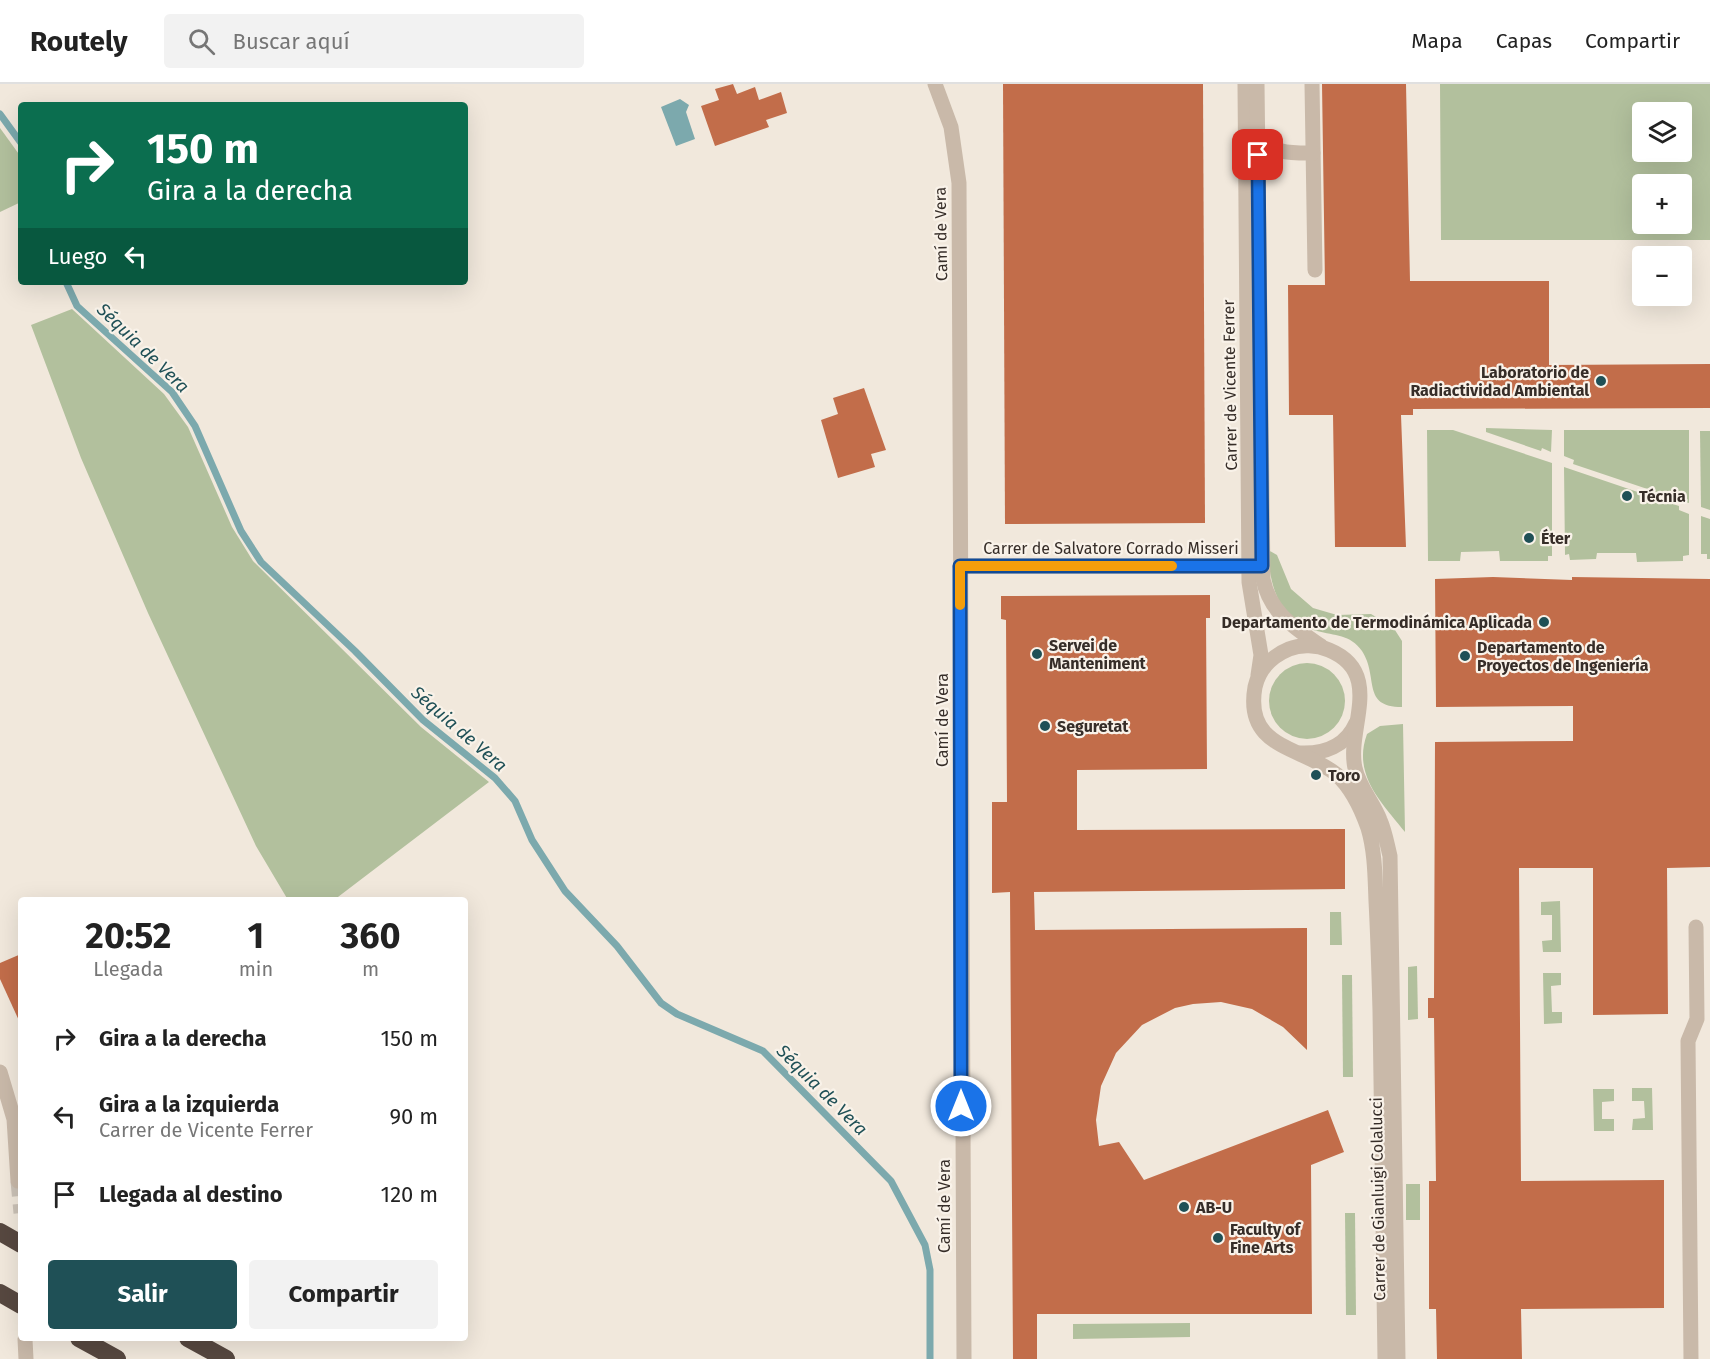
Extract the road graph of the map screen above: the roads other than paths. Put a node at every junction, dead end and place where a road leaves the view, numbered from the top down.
1 (935, 84) edge
2 (1245, 84) edge
3 (1257, 84) edge
4 (1312, 84) edge
5 (1257, 134) junction
6 (1284, 153) junction
7 (1313, 153) junction
8 (1258, 176) junction
9 (1315, 270) dead end
10 (960, 566) junction
11 (1256, 566) junction
12 (1323, 648) junction
13 (1256, 683) junction
14 (1360, 715) junction
15 (1297, 753) junction
16 (1696, 927) dead end
17 (0, 1072) edge
18 (18, 1181) dead end
19 (0, 1232) edge
20 (18, 1242) edge
21 (0, 1293) edge
22 (18, 1303) edge
23 (25, 1341) edge
24 (84, 1341) edge
25 (193, 1341) edge
26 (26, 1359) edge
27 (117, 1359) edge
28 (226, 1359) edge
29 (964, 1359) edge
30 (1385, 1359) edge
31 (1398, 1359) edge
32 (1691, 1359) edge

1 - 10 street, Camí de Vera
2 - 11 street, Carrer de Vicente Ferrer
3 - 5 street, Carrer de Vicente Ferrer
4 - 7 street
5 - 6 street
5 - 8 street, Carrer de Vicente Ferrer
6 - 7 street
6 - 8 street
7 - 9 street
8 - 11 street, Carrer de Vicente Ferrer
10 - 11 street, Carrer de Salvatore Corrado Misseri
10 - 29 street, Camí de Vera
11 - 12 street, Carrer de Vicente Ferrer
11 - 13 street, Carrer de Vicente Ferrer
12 - 13 street
12 - 14 street
13 - 15 street
14 - 15 street
14 - 31 street, Carrer de Gianluigi Colalucci
15 - 30 street
16 - 32 street
17 - 18 street
19 - 20 highway
21 - 22 highway
23 - 26 street
24 - 27 highway
25 - 28 highway

